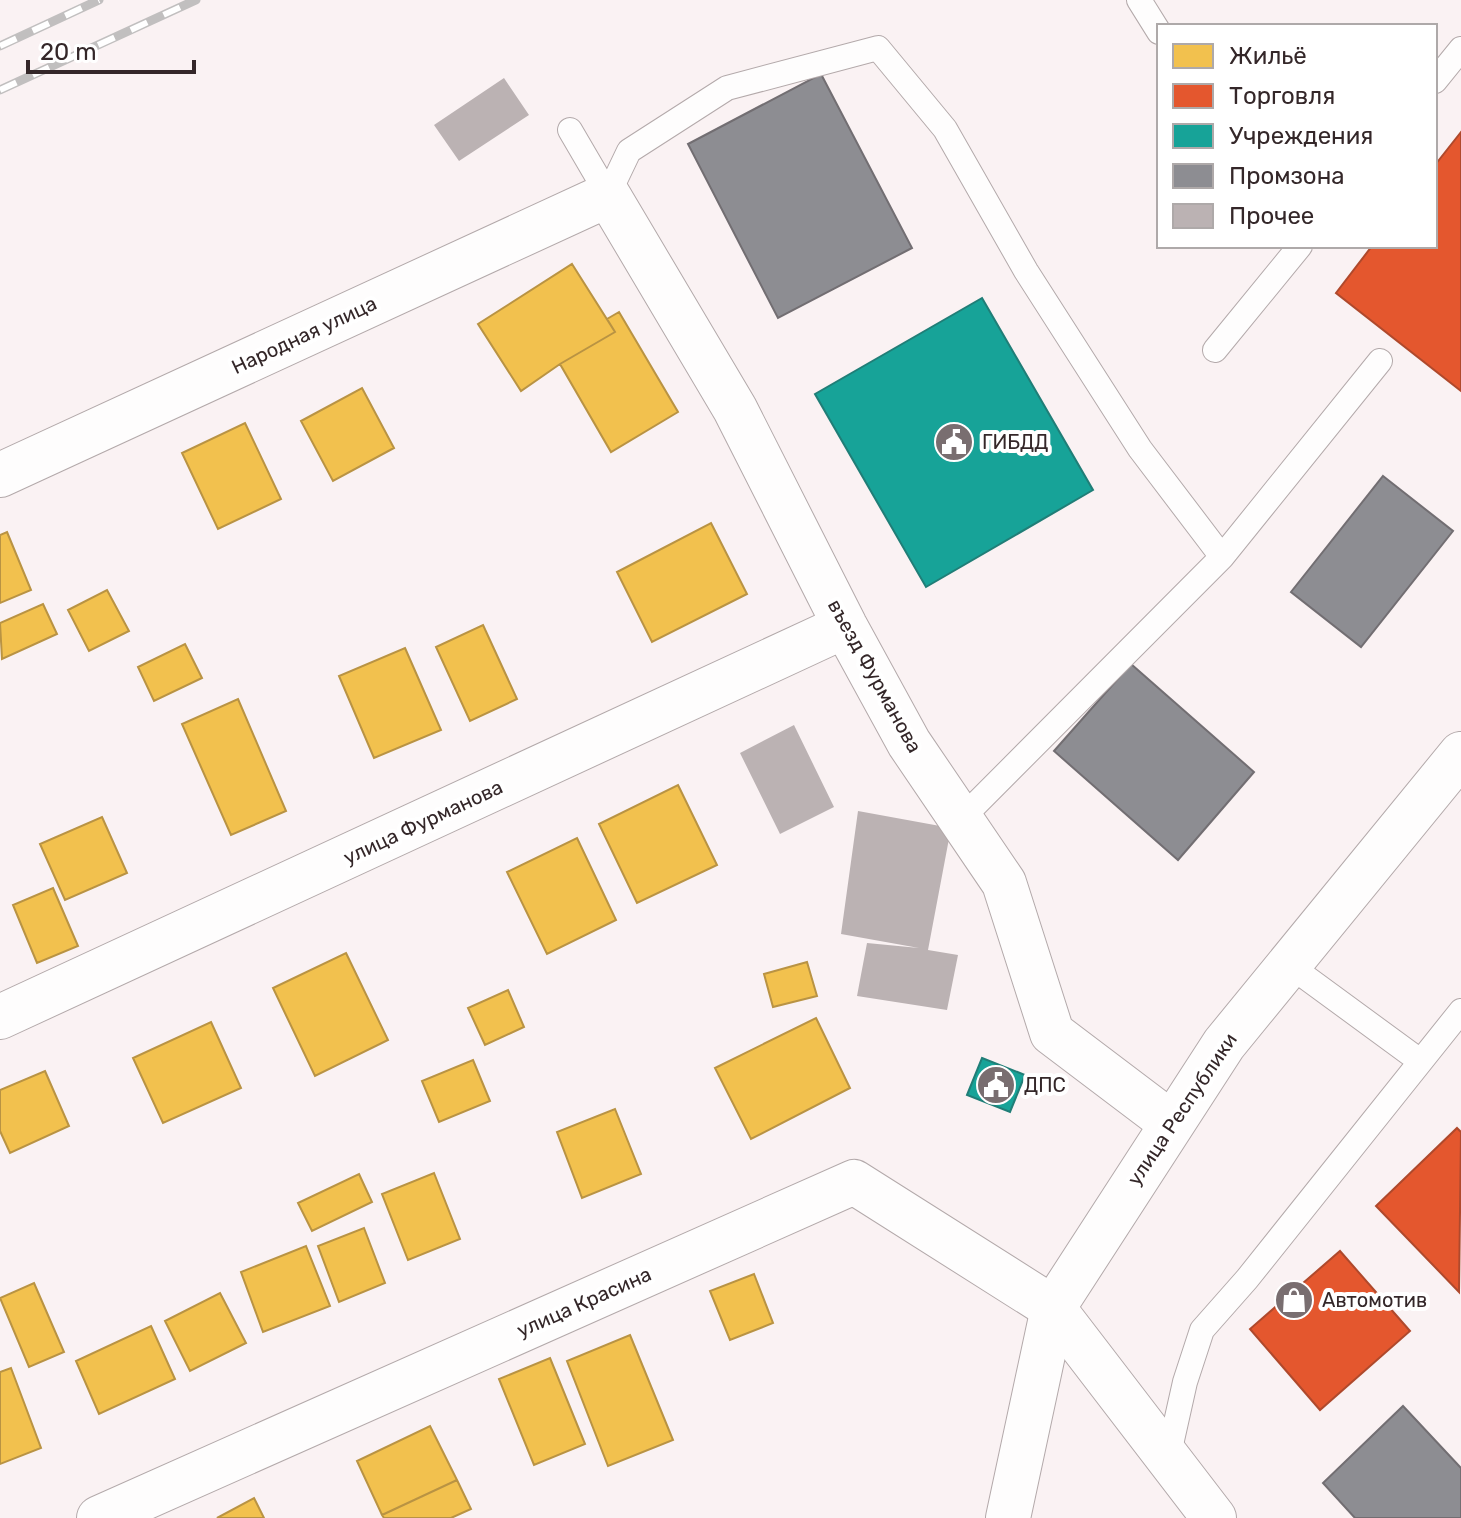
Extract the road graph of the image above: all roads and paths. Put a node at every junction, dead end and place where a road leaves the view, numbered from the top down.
1 (1139, 0) edge
2 (1157, 29) edge
3 (1461, 49) edge
4 (1437, 79) edge
5 (570, 130) dead end
6 (608, 195) junction
7 (1298, 248) edge
8 (1215, 350) dead end
9 (1380, 361) dead end
10 (0, 475) edge
11 (1222, 557) junction
12 (845, 626) junction
13 (1461, 754) edge
14 (961, 819) junction
15 (1289, 965) junction
16 (1461, 1011) edge
17 (0, 1017) edge
18 (1420, 1061) junction
19 (1171, 1123) junction
20 (1053, 1308) junction
21 (1168, 1458) junction
22 (99, 1518) edge
23 (1008, 1518) edge
24 (1214, 1518) edge

1 - 2 lane
3 - 4 lane
5 - 6 lane
6 - 10 street, Народная улица
6 - 11 lane
6 - 12 street, въезд Фурманова
7 - 8 lane
9 - 11 lane
11 - 14 lane
12 - 14 street, въезд Фурманова
12 - 17 street, улица Фурманова
13 - 15 street, улица Республики
14 - 19 street, въезд Фурманова
15 - 18 lane
15 - 19 street, улица Республики
16 - 18 lane
18 - 21 lane
19 - 20 street, улица Республики
20 - 21 street
20 - 22 street, улица Красина
20 - 23 street, улица Республики
21 - 24 street

